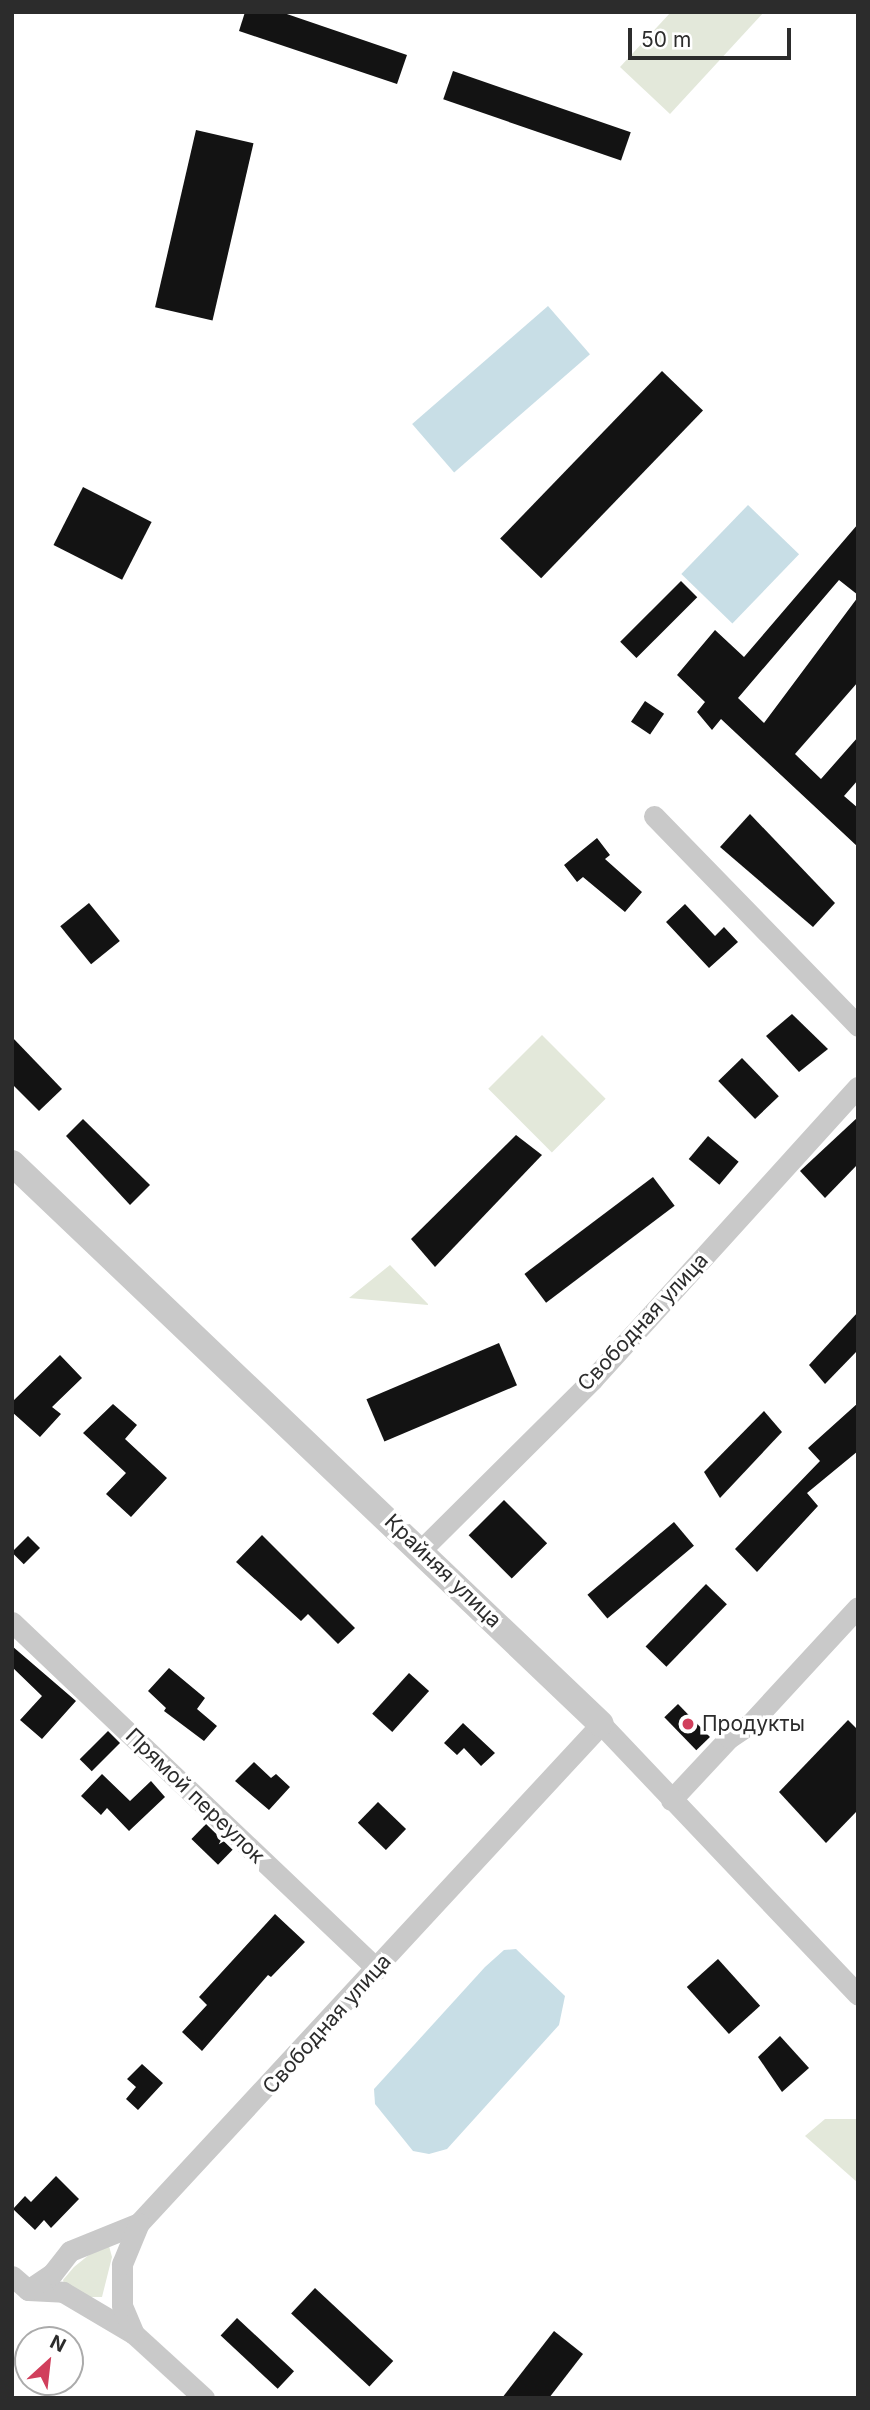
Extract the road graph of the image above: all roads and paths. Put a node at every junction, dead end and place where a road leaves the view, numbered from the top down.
1 (654, 816) dead end
2 (858, 1026) edge
3 (858, 1087) edge
4 (12, 1163) edge
5 (422, 1549) junction
6 (858, 1607) edge
7 (12, 1622) edge
8 (601, 1724) junction
9 (671, 1800) junction
10 (377, 1969) junction
11 (858, 1996) edge
12 (139, 2223) junction
13 (20, 2283) edge
14 (134, 2334) junction
15 (204, 2398) edge

1 - 2 street
3 - 5 street, Свободная улица
4 - 5 street, Крайняя улица
5 - 8 street, Крайняя улица
6 - 9 street
7 - 10 street, Прямой переулок
8 - 9 street, Крайняя улица
8 - 10 street, Свободная улица
9 - 11 street, Крайняя улица
10 - 12 street, Свободная улица
12 - 13 street, Свободная улица
12 - 14 street
13 - 14 street
14 - 15 street

